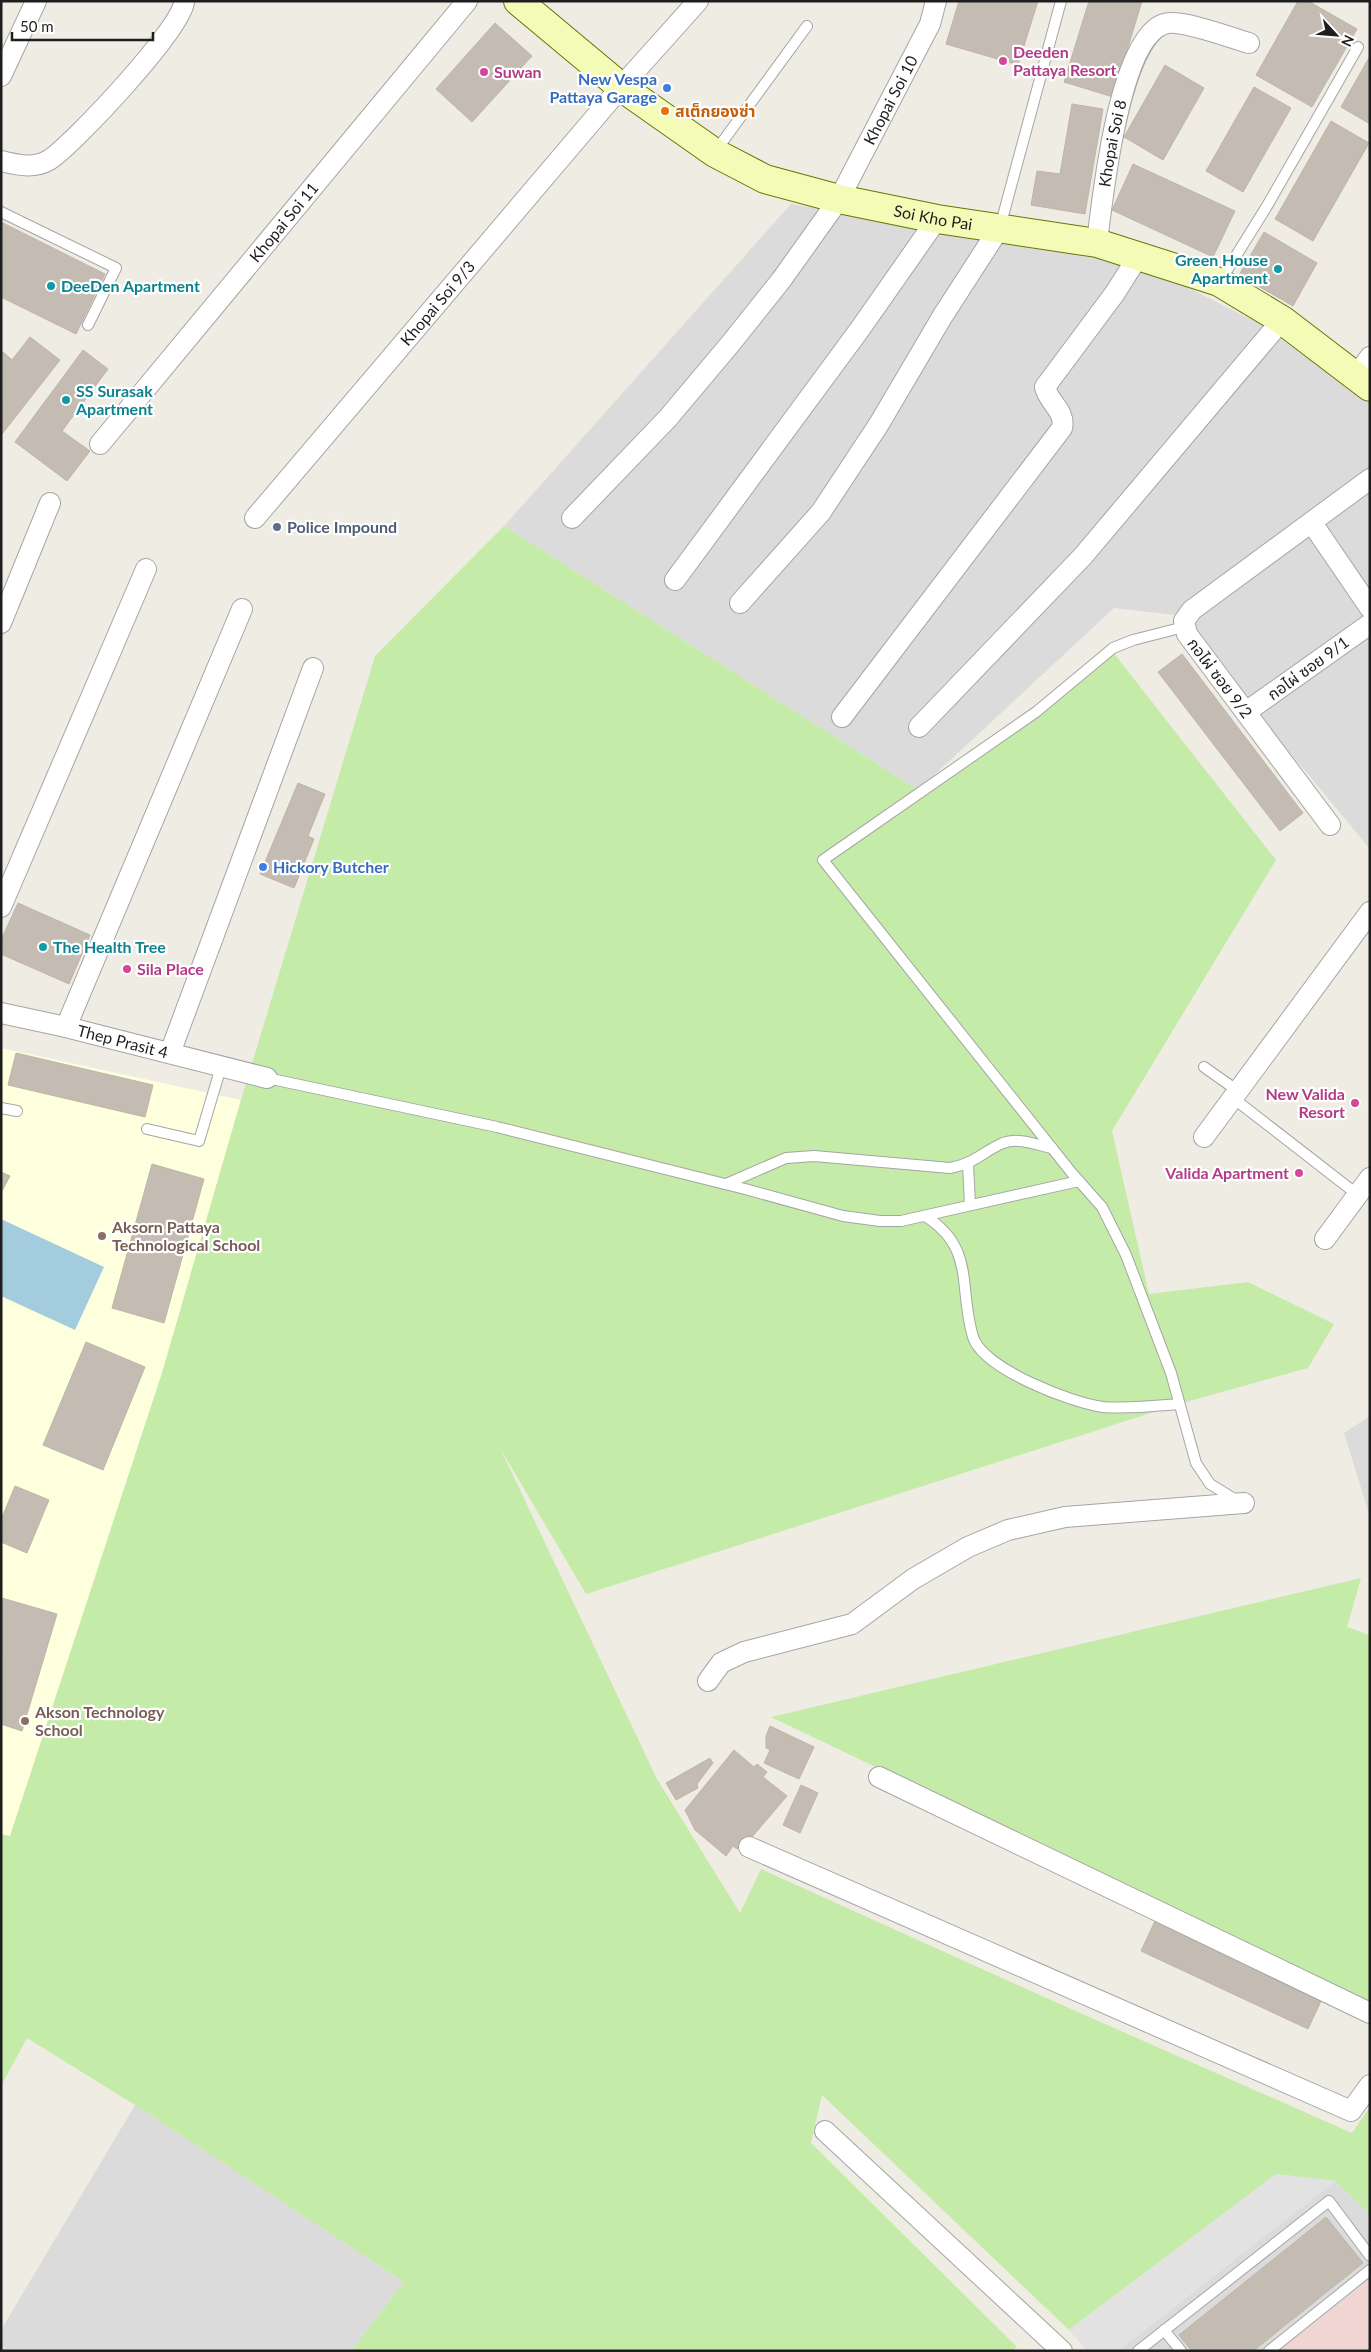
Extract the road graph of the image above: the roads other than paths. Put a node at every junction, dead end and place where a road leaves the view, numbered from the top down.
1 (36, 1) edge
2 (184, 1) edge
3 (466, 1) edge
4 (518, 1) edge
5 (698, 1) edge
6 (936, 1) edge
7 (1061, 1) edge
8 (808, 26) dead end
9 (1248, 42) dead end
10 (1358, 46) dead end
11 (1, 76) edge
12 (621, 87) junction
13 (715, 153) junction
14 (1, 161) edge
15 (839, 199) junction
16 (1, 212) edge
17 (937, 218) junction
18 (1000, 227) junction
19 (1097, 243) junction
20 (1139, 255) junction
21 (1219, 282) junction
22 (1282, 320) junction
23 (88, 325) dead end
24 (1365, 373) edge
25 (100, 444) dead end
26 (1370, 479) edge
27 (50, 503) dead end
28 (255, 518) dead end
29 (572, 518) dead end
30 (1312, 524) junction
31 (146, 569) dead end
32 (675, 580) dead end
33 (740, 603) dead end
34 (1370, 608) edge
35 (242, 609) dead end
36 (1, 623) edge
37 (1370, 624) edge
38 (1184, 627) junction
39 (312, 668) dead end
40 (1246, 712) junction
41 (842, 717) dead end
42 (919, 727) dead end
43 (1330, 825) dead end
44 (1, 907) edge
45 (1370, 912) edge
46 (1, 1013) edge
47 (66, 1027) junction
48 (170, 1053) junction
49 (220, 1067) junction
50 (1204, 1067) dead end
51 (267, 1078) joint
52 (1236, 1094) junction
53 (1, 1108) edge
54 (17, 1111) dead end
55 (147, 1129) dead end
56 (1204, 1137) dead end
57 (1052, 1148) junction
58 (968, 1164) junction
59 (1370, 1178) edge
60 (1079, 1181) junction
61 (726, 1184) junction
62 (1358, 1195) junction
63 (970, 1205) junction
64 (925, 1216) junction
65 (1325, 1239) dead end
66 (1179, 1404) junction
67 (1244, 1503) joint
68 (708, 1680) dead end
69 (880, 1777) dead end
70 (749, 1847) dead end
71 (1370, 2013) edge
72 (1370, 2085) edge
73 (825, 2131) dead end
74 (1370, 2256) edge
75 (1370, 2270) edge
76 (1164, 2330) junction
77 (1062, 2351) edge
78 (1138, 2351) edge
79 (1181, 2351) edge
80 (1269, 2351) edge

1 - 11 street
2 - 14 street
3 - 25 street, Khopai Soi 11
4 - 12 street, Soi Kho Pai
5 - 12 street, Khopai Soi 9/3
6 - 15 street, Khopai Soi 10
7 - 18 lane
8 - 13 lane
9 - 19 street, Khopai Soi 8
10 - 21 lane
12 - 13 street, Soi Kho Pai
12 - 28 street, Khopai Soi 9/3
13 - 15 street, Soi Kho Pai
15 - 17 street, Soi Kho Pai
15 - 29 street, Khopai Soi 10
16 - 23 lane
17 - 18 street, Soi Kho Pai
17 - 32 street
18 - 19 street, Soi Kho Pai
18 - 33 street
19 - 20 street, Soi Kho Pai
20 - 21 street, Soi Kho Pai
20 - 41 street
21 - 22 street, Soi Kho Pai
22 - 24 street, Soi Kho Pai
22 - 42 street
26 - 30 street, กอไผ่ ซอย 9/2
27 - 36 street
30 - 34 street
30 - 38 street, กอไผ่ ซอย 9/2
31 - 44 street
35 - 47 street
37 - 40 street, กอไผ่ ซอย 9/1
38 - 40 street, กอไผ่ ซอย 9/2
38 - 57 lane
39 - 48 street
40 - 43 street, กอไผ่ ซอย 9/2
45 - 52 street
46 - 47 street, Thep Prasit 4
47 - 48 street, Thep Prasit 4
48 - 49 street, Thep Prasit 4
49 - 51 street, Thep Prasit 4
49 - 55 lane
50 - 52 lane
51 - 61 lane
52 - 56 street
52 - 62 lane
53 - 54 lane
57 - 58 lane
57 - 60 lane
58 - 61 lane
58 - 63 lane
59 - 62 street
60 - 63 lane
60 - 66 lane
61 - 64 lane
62 - 65 street
63 - 64 lane
64 - 66 lane
66 - 67 lane
67 - 68 street
69 - 71 street
70 - 72 street
73 - 77 street
74 - 76 lane
75 - 80 lane
76 - 78 lane
76 - 79 lane

